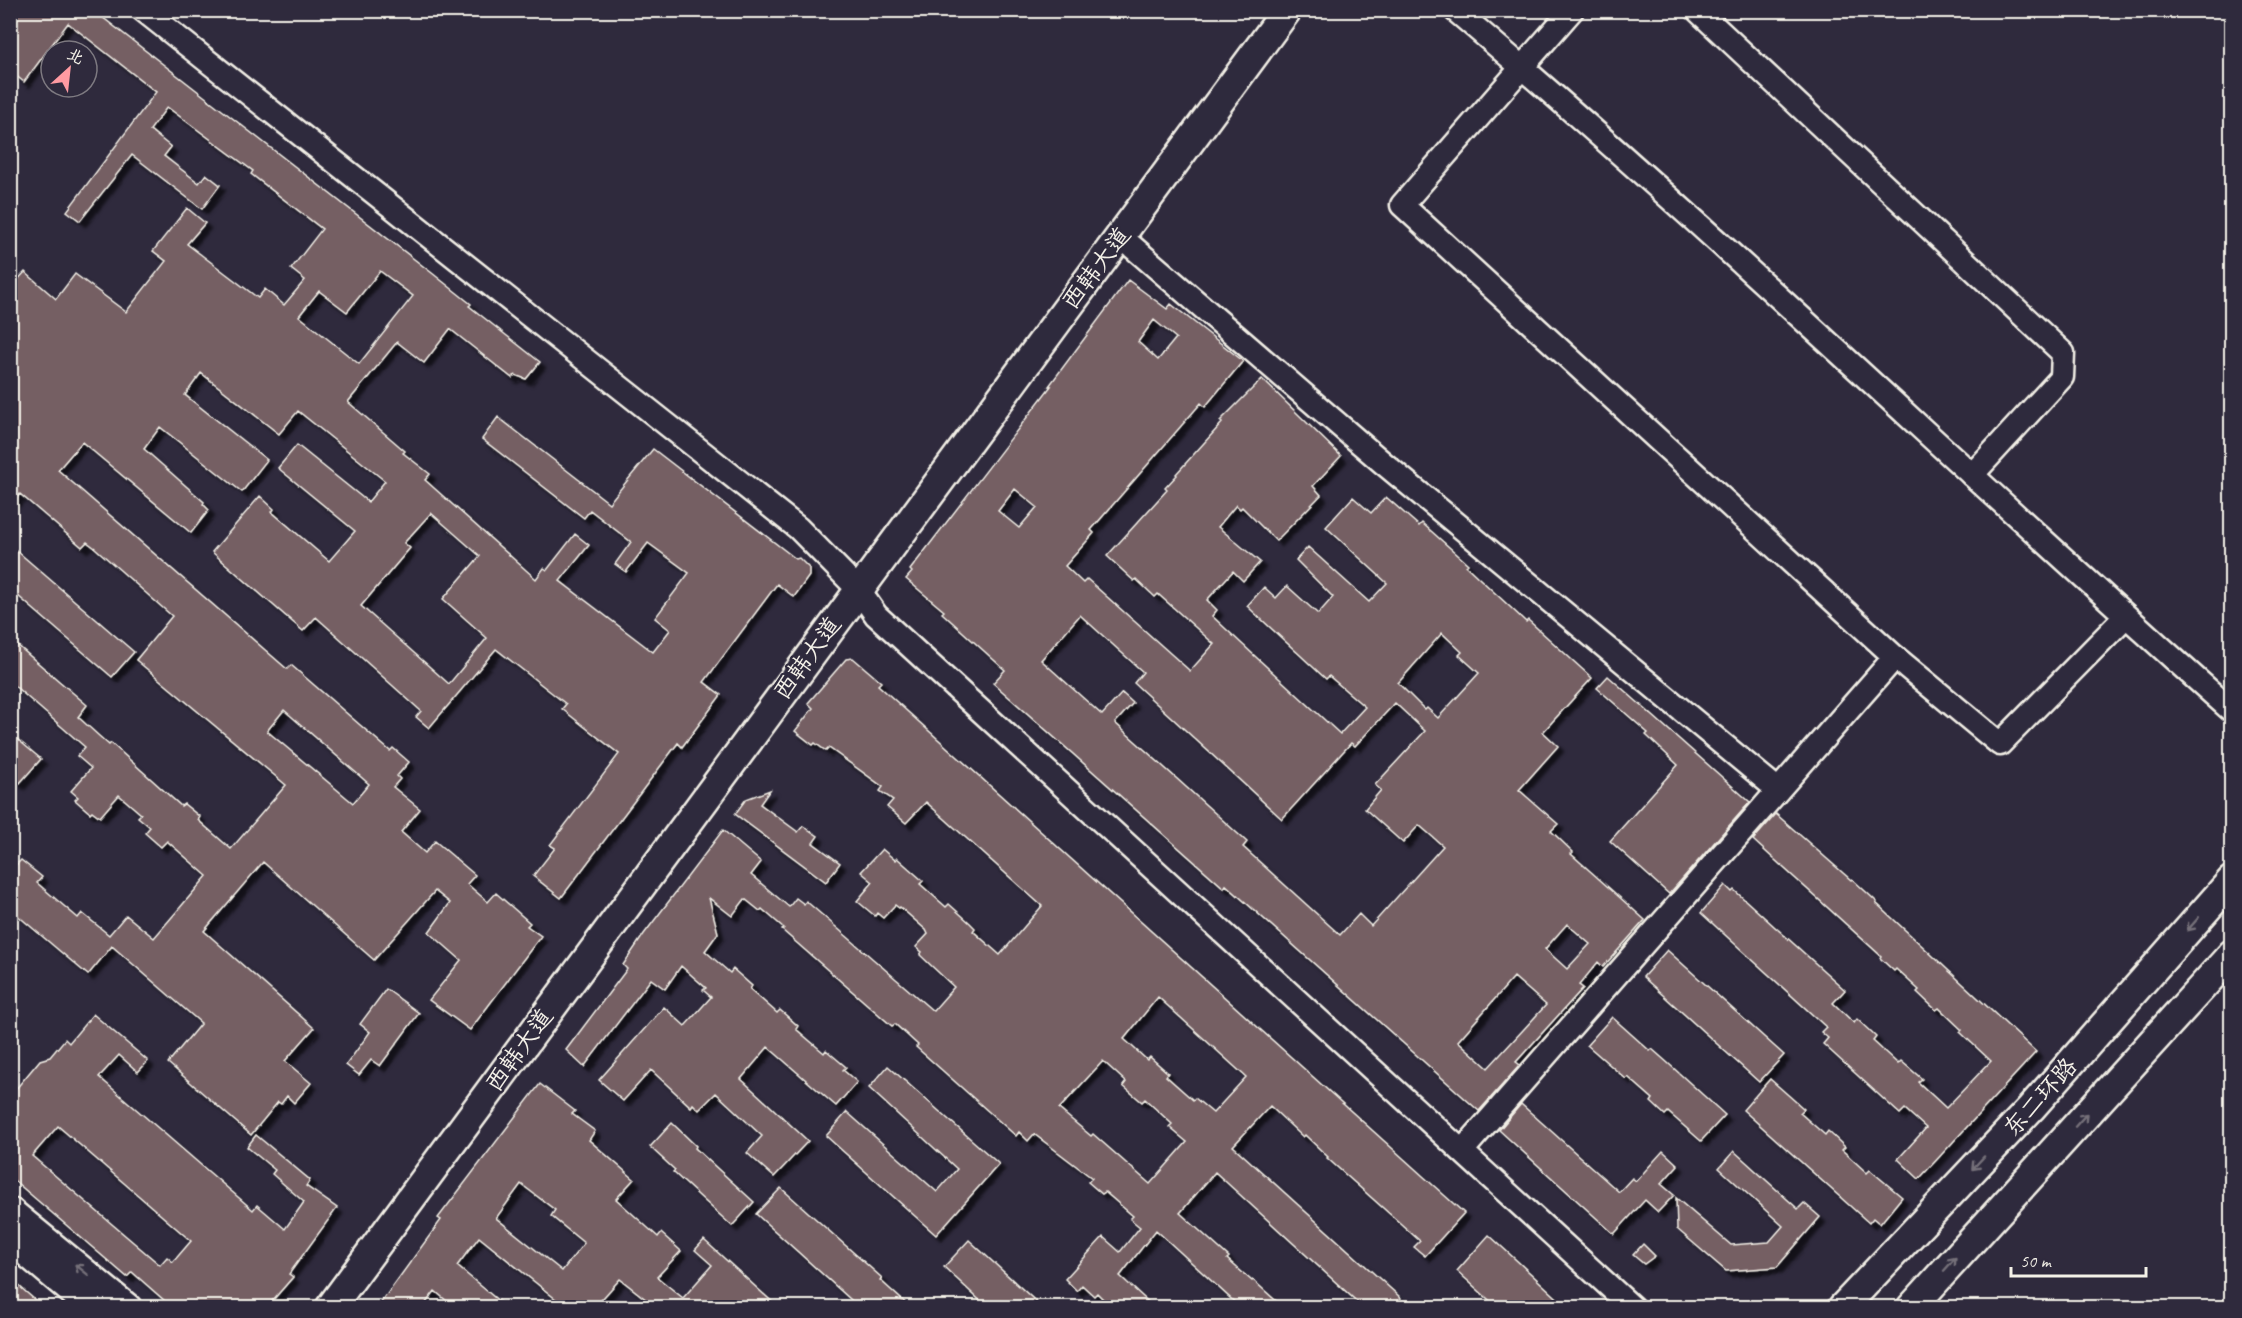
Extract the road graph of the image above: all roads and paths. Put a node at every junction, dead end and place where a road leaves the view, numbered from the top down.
1 (143, 10) edge
2 (1269, 10) edge
3 (1287, 10) edge
4 (1455, 10) edge
5 (1572, 10) edge
6 (1697, 10) edge
7 (1522, 67) junction
8 (1120, 236) junction
9 (1972, 475) junction
10 (853, 584) junction
11 (2125, 616) junction
12 (1895, 657) junction
13 (2232, 711) edge
14 (1778, 790) junction
15 (2232, 880) edge
16 (2232, 954) edge
17 (1462, 1151) junction
18 (10, 1212) edge
19 (10, 1238) edge
20 (93, 1308) edge
21 (127, 1308) edge
22 (312, 1308) edge
23 (330, 1308) edge
24 (1633, 1308) edge
25 (1842, 1308) edge
26 (1911, 1308) edge

1 - 10 street
2 - 10 main road, 西韩大道
3 - 8 main road, 西韩大道
4 - 7 street
5 - 7 street
6 - 9 street
7 - 9 street
7 - 12 street
8 - 10 main road, 西韩大道
8 - 14 street
9 - 11 street
10 - 17 street
10 - 22 main road, 西韩大道
10 - 23 main road, 西韩大道
11 - 12 street
11 - 13 street
12 - 14 street
14 - 17 street
15 -> 25 main road, 东二环路
26 -> 16 main road, 东二环路
17 - 24 street
21 -> 18 main road
19 - 20 main road

